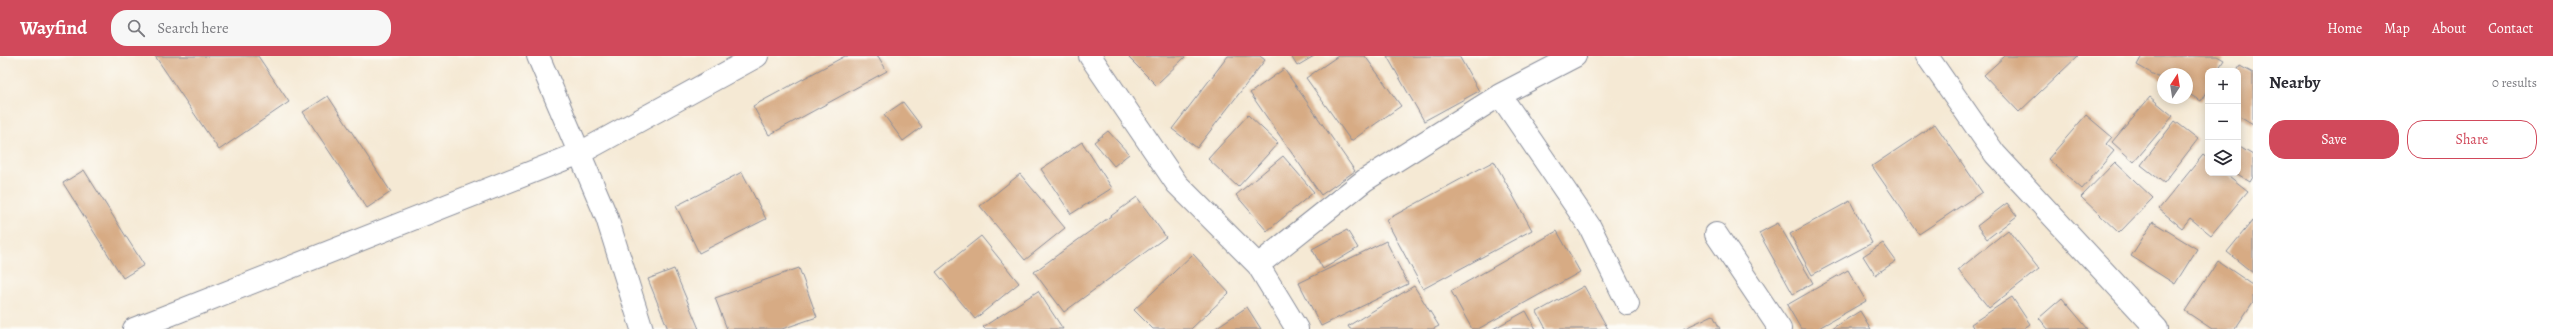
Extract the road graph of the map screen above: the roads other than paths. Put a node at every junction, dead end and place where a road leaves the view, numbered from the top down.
1 (538, 56) edge
2 (757, 56) edge
3 (1090, 56) edge
4 (1575, 56) edge
5 (1927, 56) edge
6 (1500, 95) junction
7 (580, 153) junction
8 (1716, 234) dead end
9 (1258, 265) junction
10 (1628, 304) dead end
11 (134, 329) edge
12 (642, 329) edge
13 (1297, 329) edge
14 (1780, 329) edge
15 (2158, 329) edge

1 - 7 street
2 - 7 street
3 - 9 street
4 - 6 street
5 - 15 street
6 - 9 street
6 - 10 street
7 - 11 street
7 - 12 street
8 - 14 street
9 - 13 street

